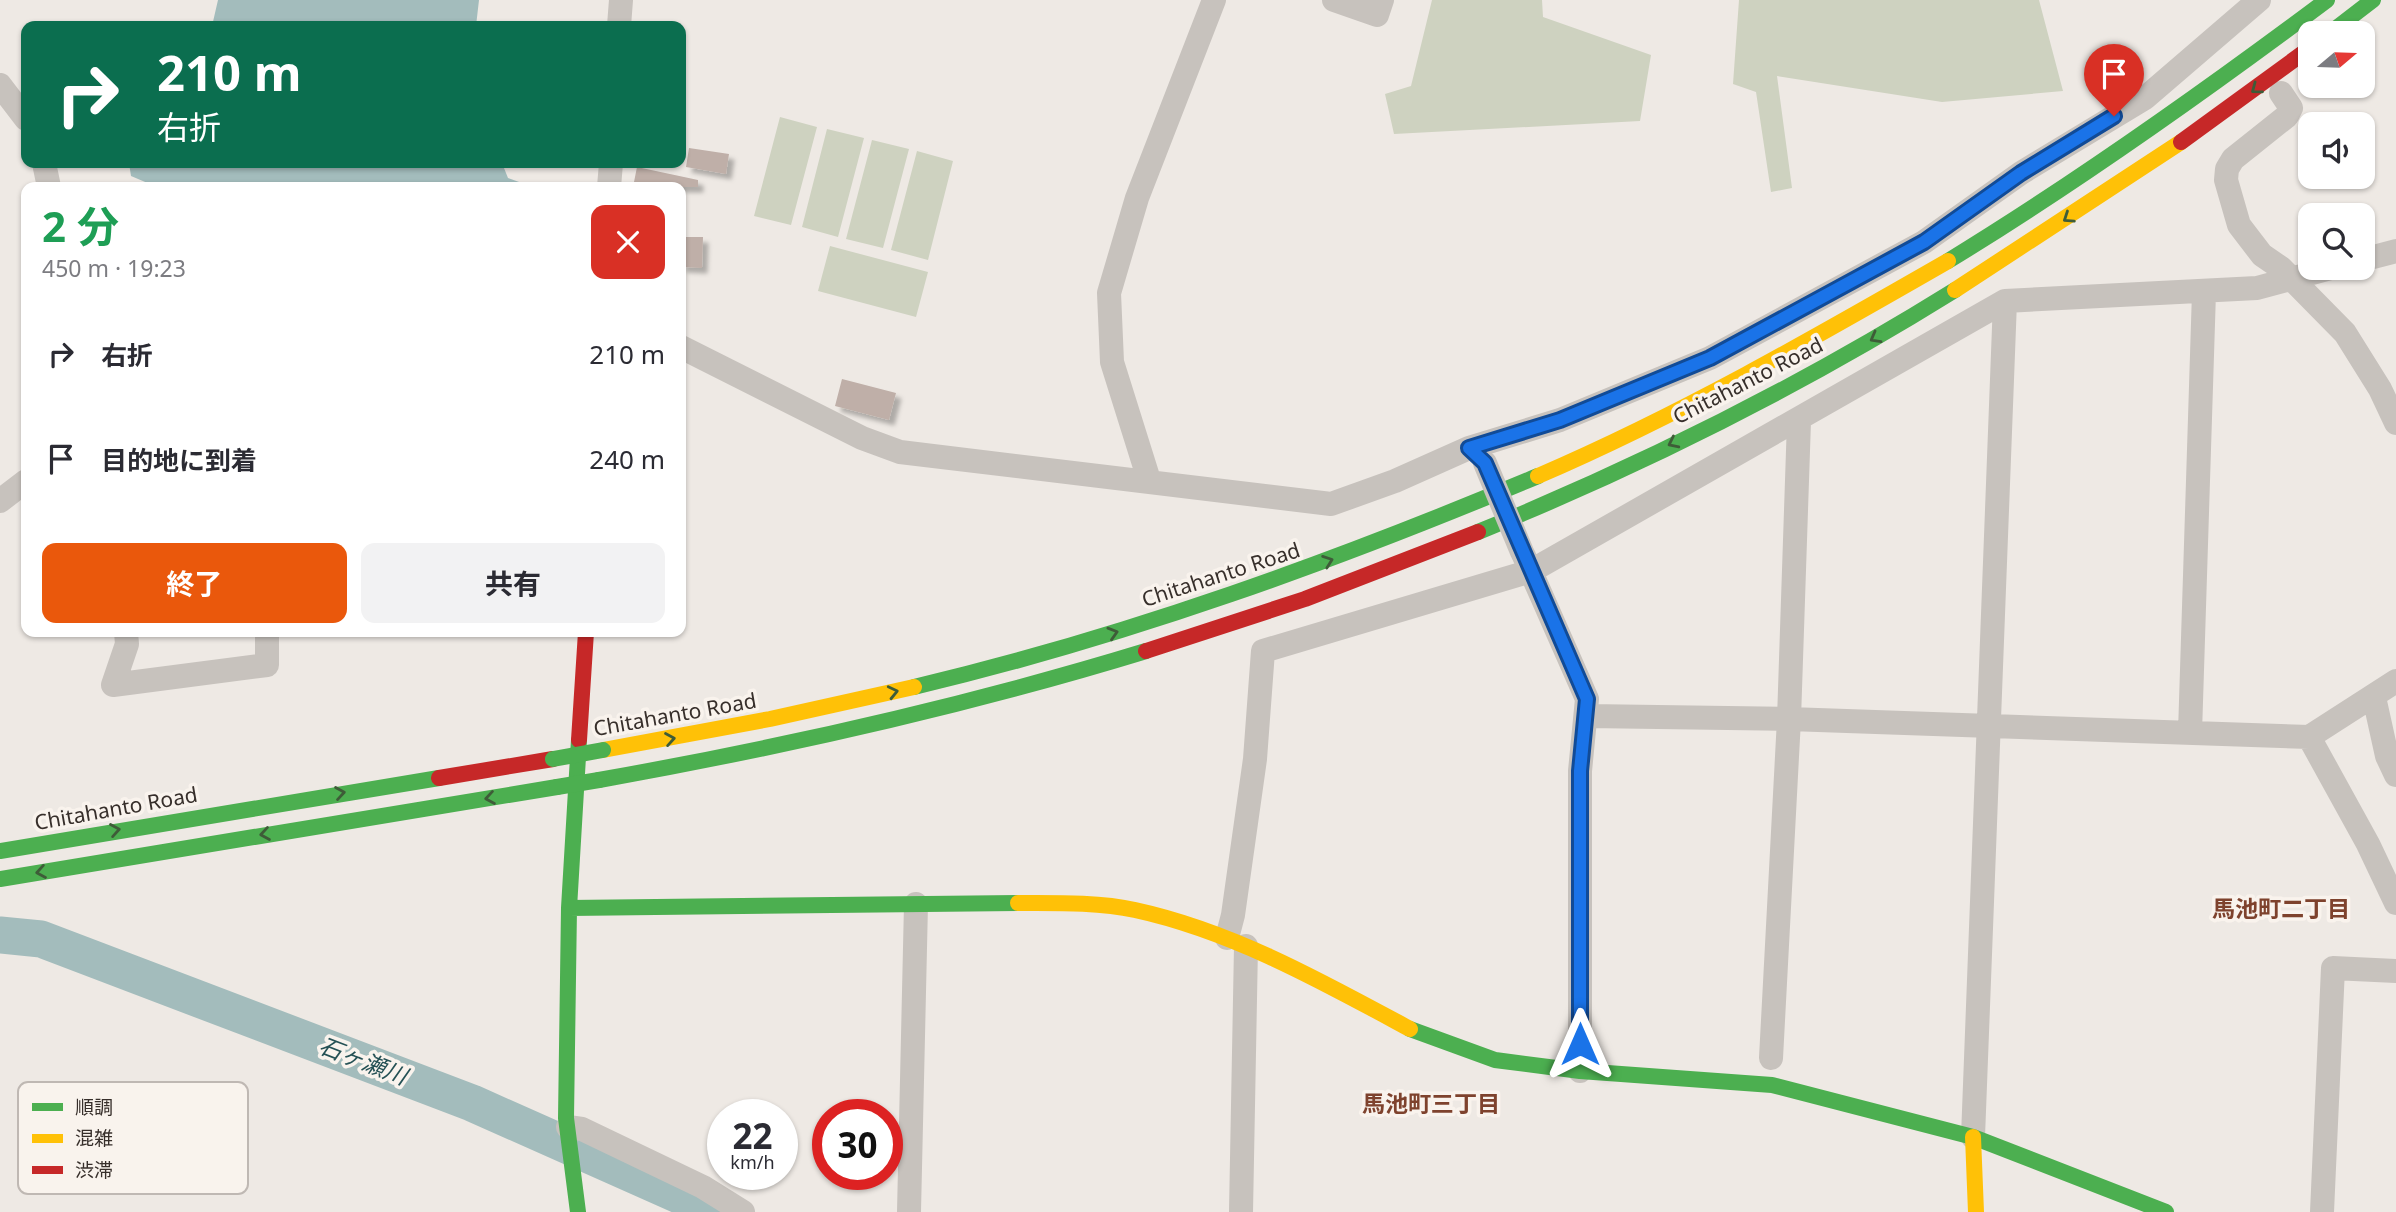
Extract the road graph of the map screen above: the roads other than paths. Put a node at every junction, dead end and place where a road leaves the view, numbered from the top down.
1 (621, 0) edge
2 (1214, 0) edge
3 (1334, 0) edge
4 (1382, 0) edge
5 (2259, 0) edge
6 (2327, 0) edge
7 (2373, 0) edge
8 (619, 21) edge
9 (2346, 21) edge
10 (2298, 57) edge
11 (0, 85) edge
12 (2281, 93) dead end
13 (21, 112) edge
14 (2396, 251) edge
15 (2375, 257) edge
16 (2298, 279) edge
17 (2292, 281) junction
18 (2204, 292) junction
19 (2005, 301) junction
20 (686, 350) edge
21 (1799, 421) junction
22 (2396, 423) edge
23 (1477, 456) junction
24 (1149, 480) junction
25 (21, 485) edge
26 (0, 501) edge
27 (1526, 561) junction
28 (126, 637) edge
29 (267, 637) edge
30 (586, 637) edge
31 (2396, 681) edge
32 (2374, 697) junction
33 (1588, 716) junction
34 (1789, 719) junction
35 (1990, 726) junction
36 (2190, 733) junction
37 (2309, 737) junction
38 (2396, 775) edge
39 (0, 851) edge
40 (0, 879) edge
41 (2396, 903) edge
42 (916, 904) junction
43 (569, 908) junction
44 (1236, 942) junction
45 (2396, 971) edge
46 (1771, 1058) dead end
47 (1580, 1071) junction
48 (568, 1127) junction
49 (1973, 1137) junction
50 (578, 1212) edge
51 (743, 1212) edge
52 (909, 1212) edge
53 (1241, 1212) edge
54 (1976, 1212) edge
55 (2166, 1212) edge
56 (2322, 1212) edge

1 - 8 street
2 - 24 street
3 - 4 street
5 - 23 street
39 -> 6 main road, Chitahanto Road, bridge
7 - 9 main road
10 -> 40 main road, Chitahanto Road, bridge
11 - 13 street
12 - 17 street
14 - 15 street
16 - 17 street
17 - 18 street
17 - 22 street
18 - 19 street
18 - 36 street
19 - 21 street
19 - 35 street
20 - 24 street
21 - 27 street
21 - 34 street
23 - 24 street
23 - 27 street, bridge
25 - 26 street
27 - 33 street
27 - 44 street
28 - 29 street
30 - 43 main road
31 - 32 street
32 - 37 street
32 - 38 street
33 - 34 street
33 - 47 street
34 - 35 street
34 - 46 street
35 - 36 street
35 - 49 street
36 - 37 street
37 - 41 street
42 - 43 main road
42 - 44 main road
42 - 52 street
43 - 48 main road
44 - 47 main road
44 - 53 street
45 - 56 street
47 - 49 main road
48 - 50 main road
48 - 51 street
49 - 54 main road
49 - 55 main road

